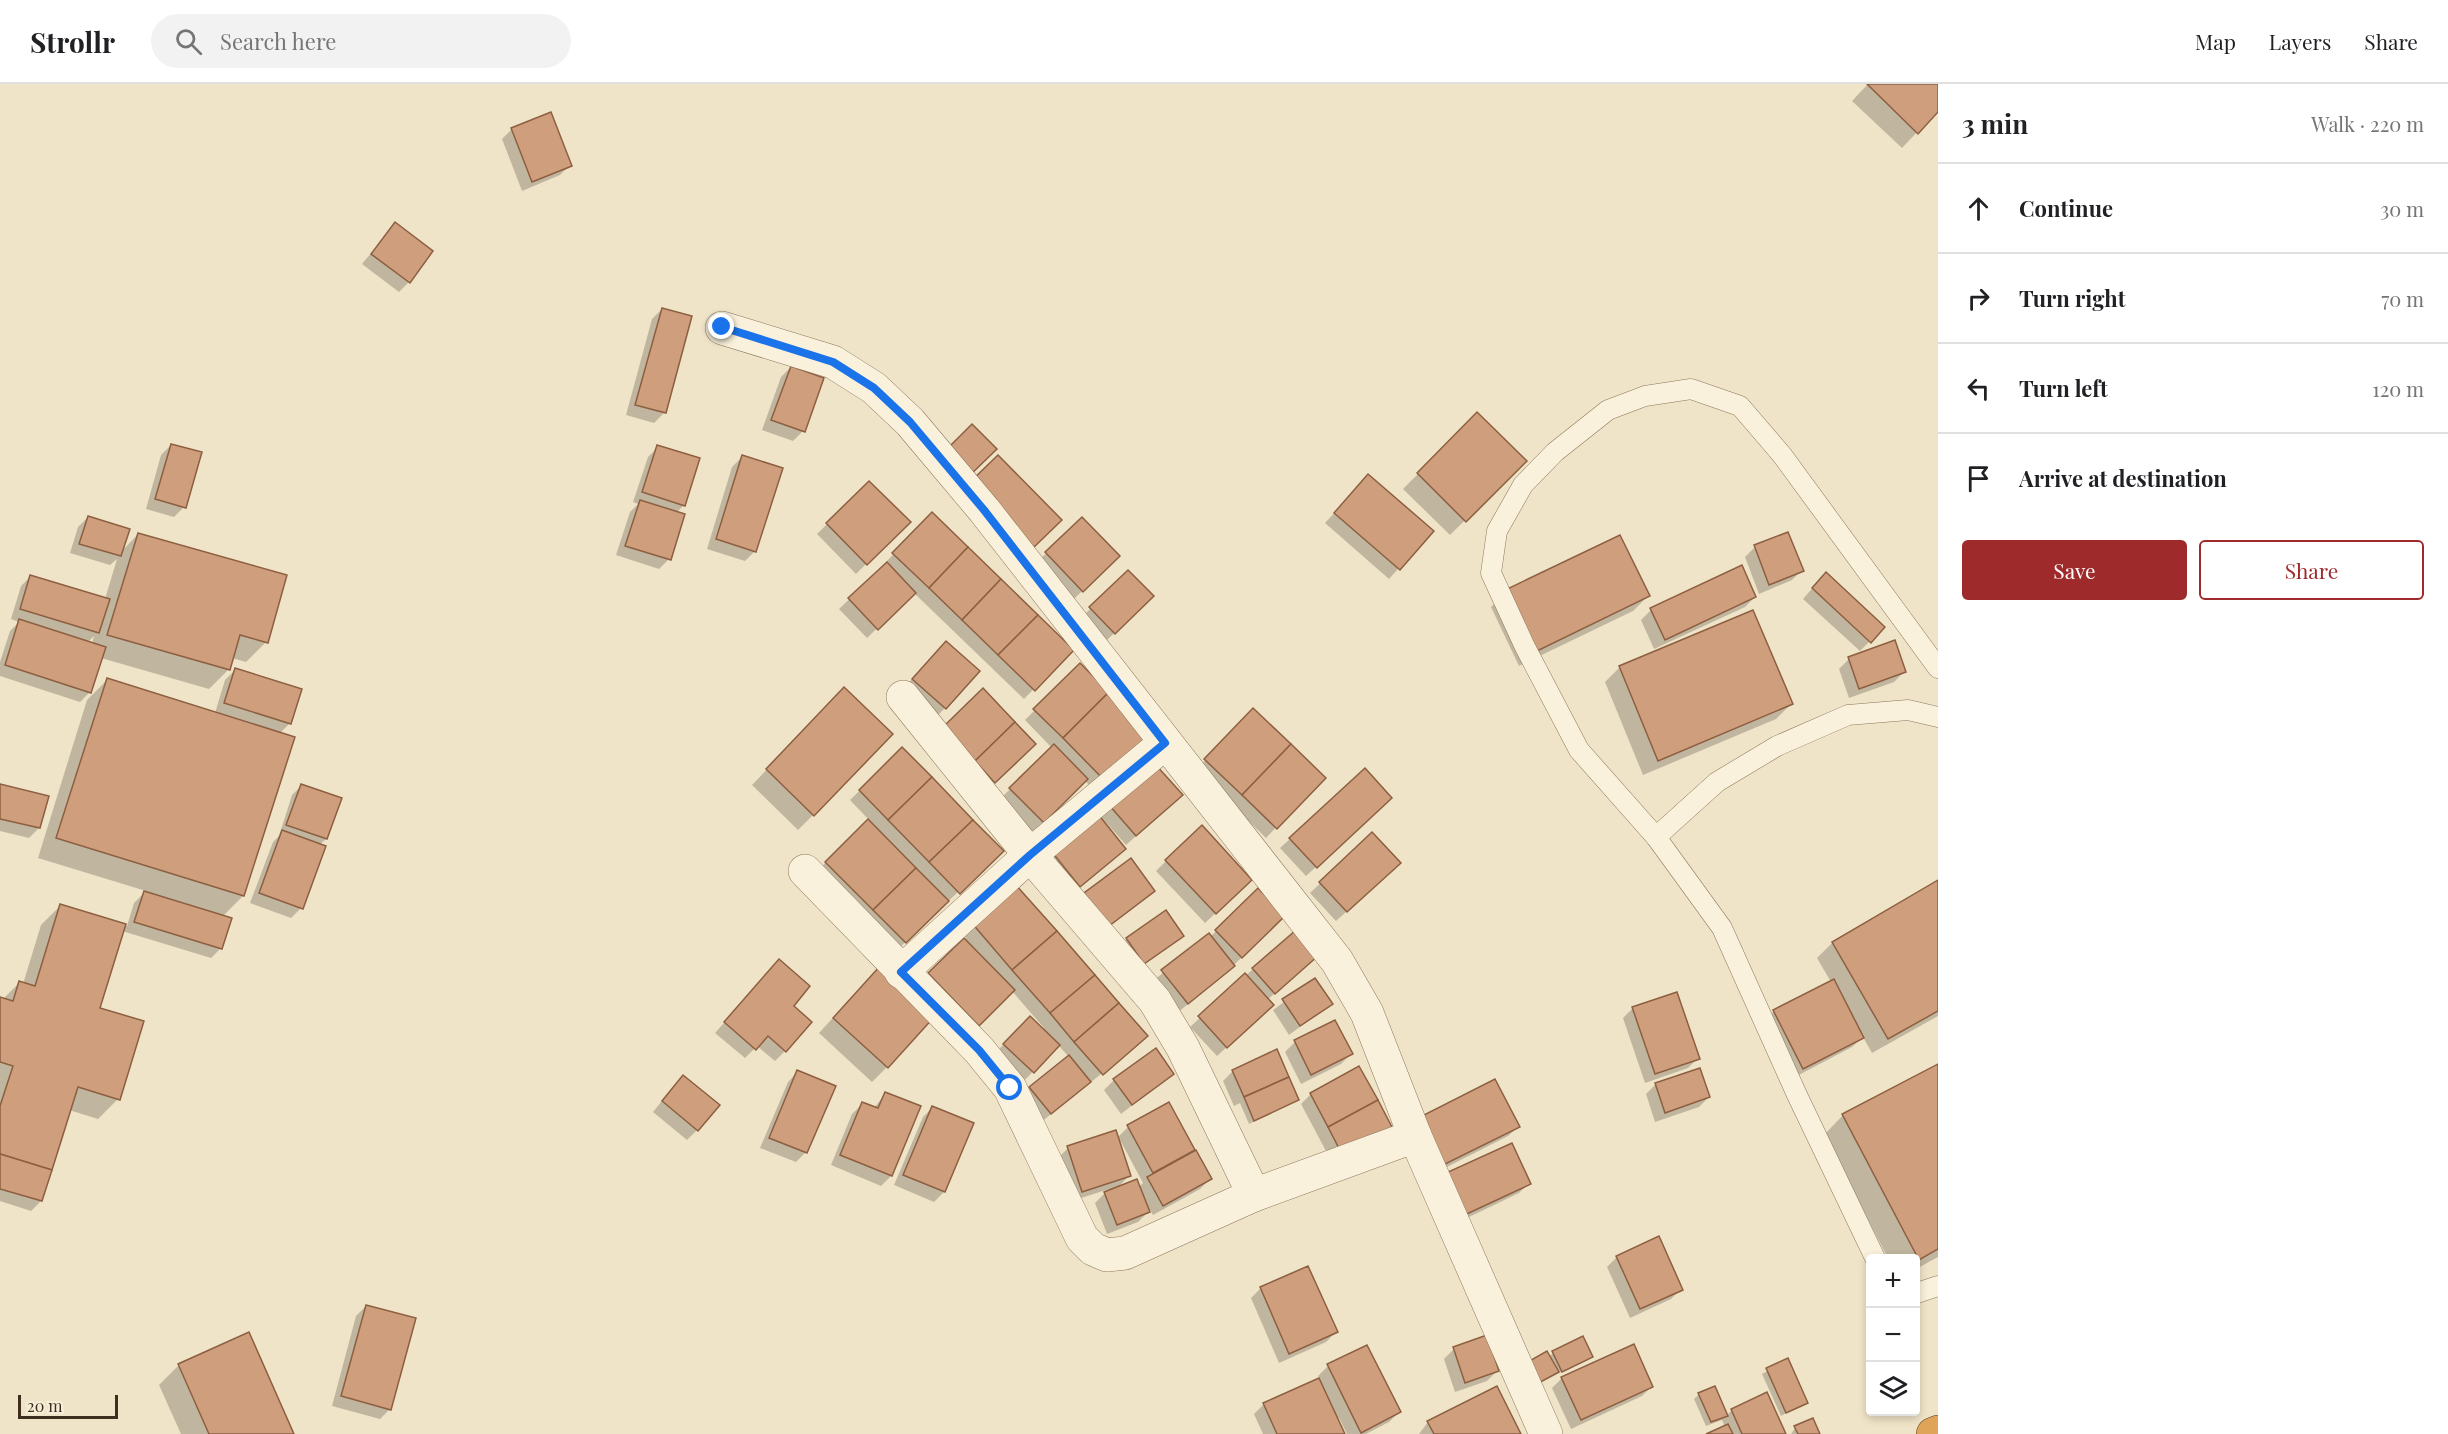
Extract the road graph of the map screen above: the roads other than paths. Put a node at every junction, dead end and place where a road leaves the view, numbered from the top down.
1 (722, 327) dead end
2 (1938, 668) edge
3 (903, 698) dead end
4 (1938, 717) edge
5 (1165, 743) junction
6 (1656, 837) junction
7 (1030, 855) junction
8 (805, 871) dead end
9 (901, 972) junction
10 (1415, 1136) junction
11 (1254, 1195) junction
12 (1873, 1254) edge
13 (1938, 1286) edge
14 (1920, 1292) edge
15 (1938, 1432) edge
16 (1546, 1434) edge
17 (1934, 1434) edge

1 - 5 street
2 - 6 lane
3 - 7 street
4 - 6 lane
5 - 7 street
5 - 10 street
6 - 12 lane
7 - 9 street
7 - 11 street
8 - 9 street
9 - 11 street
10 - 11 street
10 - 16 street
13 - 14 lane
15 - 17 highway

